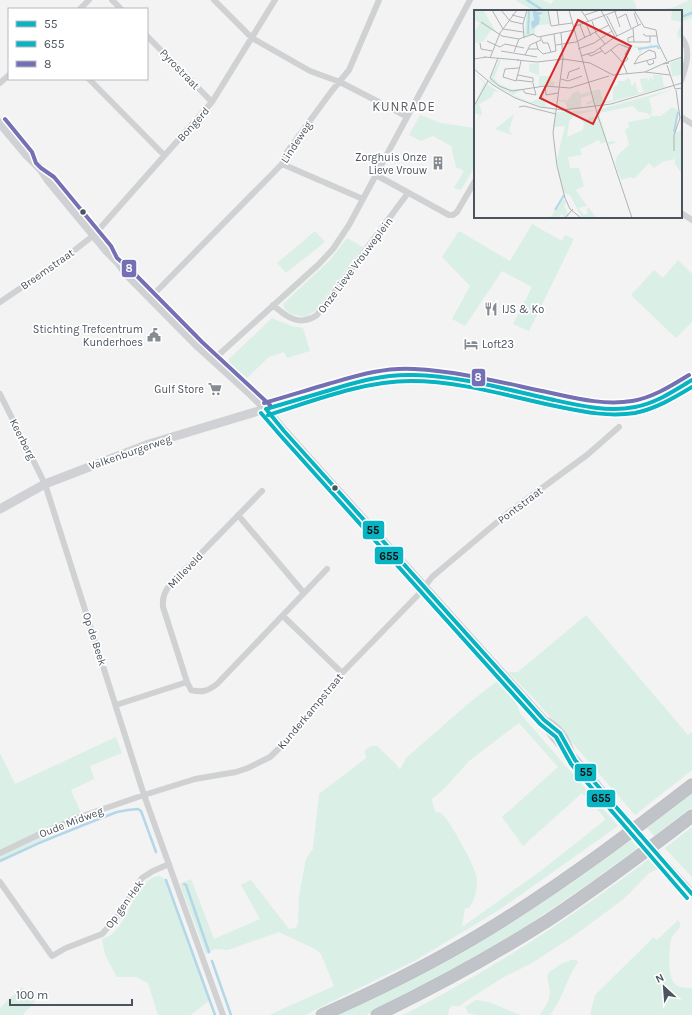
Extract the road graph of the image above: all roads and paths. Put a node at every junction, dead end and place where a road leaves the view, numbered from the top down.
1 (89, 0) edge
2 (112, 0) edge
3 (214, 0) edge
4 (275, 0) edge
5 (379, 0) edge
6 (470, 0) edge
7 (81, 8) edge
8 (120, 8) edge
9 (148, 37) edge
10 (252, 38) junction
11 (682, 38) edge
12 (689, 53) edge
13 (8, 76) edge
14 (682, 78) edge
15 (90, 80) edge
16 (340, 82) junction
17 (0, 83) edge
18 (212, 102) junction
19 (406, 116) junction
20 (682, 118) edge
21 (0, 124) edge
22 (692, 124) edge
23 (164, 155) junction
24 (282, 164) junction
25 (376, 176) junction
26 (474, 183) edge
27 (408, 193) junction
28 (363, 199) junction
29 (682, 214) edge
30 (692, 220) edge
31 (94, 235) junction
32 (150, 298) junction
33 (0, 302) edge
34 (273, 305) junction
35 (213, 360) junction
36 (692, 380) edge
37 (0, 394) edge
38 (266, 408) junction
39 (619, 427) dead end
40 (45, 484) junction
41 (262, 491) dead end
42 (0, 509) edge
43 (238, 515) junction
44 (327, 569) dead end
45 (425, 587) junction
46 (304, 593) junction
47 (283, 616) junction
48 (342, 673) junction
49 (187, 682) junction
50 (116, 705) junction
51 (692, 785) edge
52 (144, 795) junction
53 (692, 816) edge
54 (0, 853) edge
55 (169, 864) junction
56 (0, 882) edge
57 (692, 894) edge
58 (223, 1015) edge
59 (322, 1015) edge
60 (377, 1015) edge

1 - 7 street
2 - 8 street
3 - 10 street
4 - 10 street, Bongerd
5 - 16 street, Lindeweg
6 - 19 street
9 - 18 street, Pyrostraat
10 - 16 street
10 - 18 street, Bongerd
11 - 12 street
12 - 14 street
13 - 17 street
15 - 23 street
16 - 19 street
16 - 24 street, Lindeweg
18 - 23 street, Bongerd
19 - 25 street
20 - 22 street
21 - 31 street
23 - 31 street, Bongerd
24 - 28 street
24 - 32 street, Lindeweg
25 - 27 street
25 - 28 street
26 - 27 street
27 - 34 street, Onze Lieve Vrouweplein
28 - 34 street
29 - 30 street
31 - 32 street
31 - 33 street, Breemstraat
32 - 35 street
34 - 35 street
35 - 38 street
36 - 38 street, Valkenburgerweg
37 - 40 street, Keerberg
38 - 40 street, Valkenburgerweg
38 - 45 street
39 - 45 street, Pontstraat
40 - 42 street, Valkenburgerweg
40 - 50 street, Op de Beek
41 - 43 street, Milleveld
43 - 46 street
43 - 49 street, Milleveld
44 - 46 street
45 - 48 street, Kunderkampstraat
45 - 57 street, bridge
46 - 47 street
47 - 48 street
47 - 49 street
48 - 52 street, Kunderkampstraat
49 - 50 street
50 - 52 street, Op de Beek
51 - 59 highway
52 - 54 street, Oude Midweg
52 - 55 street
53 - 60 highway
55 - 56 street, Op gen Hek
55 - 58 street

